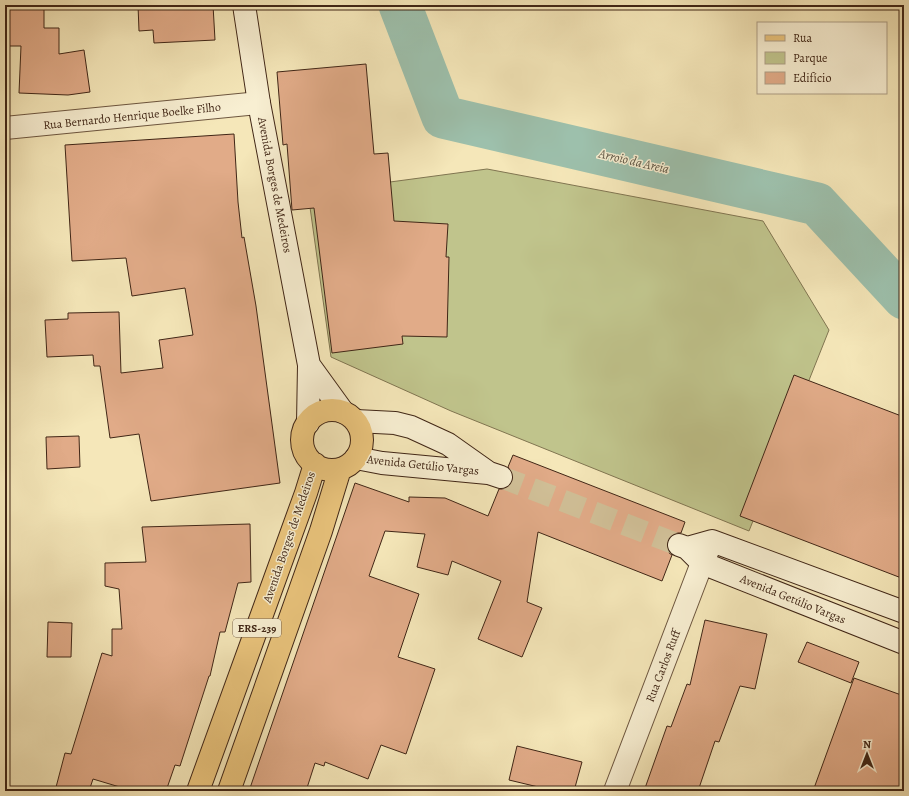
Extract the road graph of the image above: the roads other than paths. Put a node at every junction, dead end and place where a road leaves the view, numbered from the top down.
1 (244, 5) edge
2 (259, 103) junction
3 (5, 128) edge
4 (309, 365) junction
5 (349, 417) junction
6 (308, 423) junction
7 (348, 463) junction
8 (314, 464) junction
9 (712, 541) junction
10 (702, 563) junction
11 (904, 612) edge
12 (904, 643) edge
13 (198, 791) edge
14 (229, 791) edge
15 (615, 791) edge

1 - 2 main road, Avenida Borges de Medeiros
2 - 3 main road, Rua Bernardo Henrique Boelke Filho
2 - 4 main road, Avenida Borges de Medeiros
4 - 5 main road
4 - 6 main road
5 - 6 main road
5 - 7 main road
5 - 7 main road, Avenida Getúlio Vargas
6 - 8 main road
7 - 8 main road
7 - 14 main road, ERS-239
8 - 13 main road, Avenida Borges de Medeiros / ERS-239
9 - 10 main road, Rua Carlos Ruff
9 - 10 main road, Avenida Getúlio Vargas
9 - 11 main road, Avenida Getúlio Vargas
10 - 12 main road, Avenida Getúlio Vargas
10 - 15 main road, Rua Carlos Ruff

